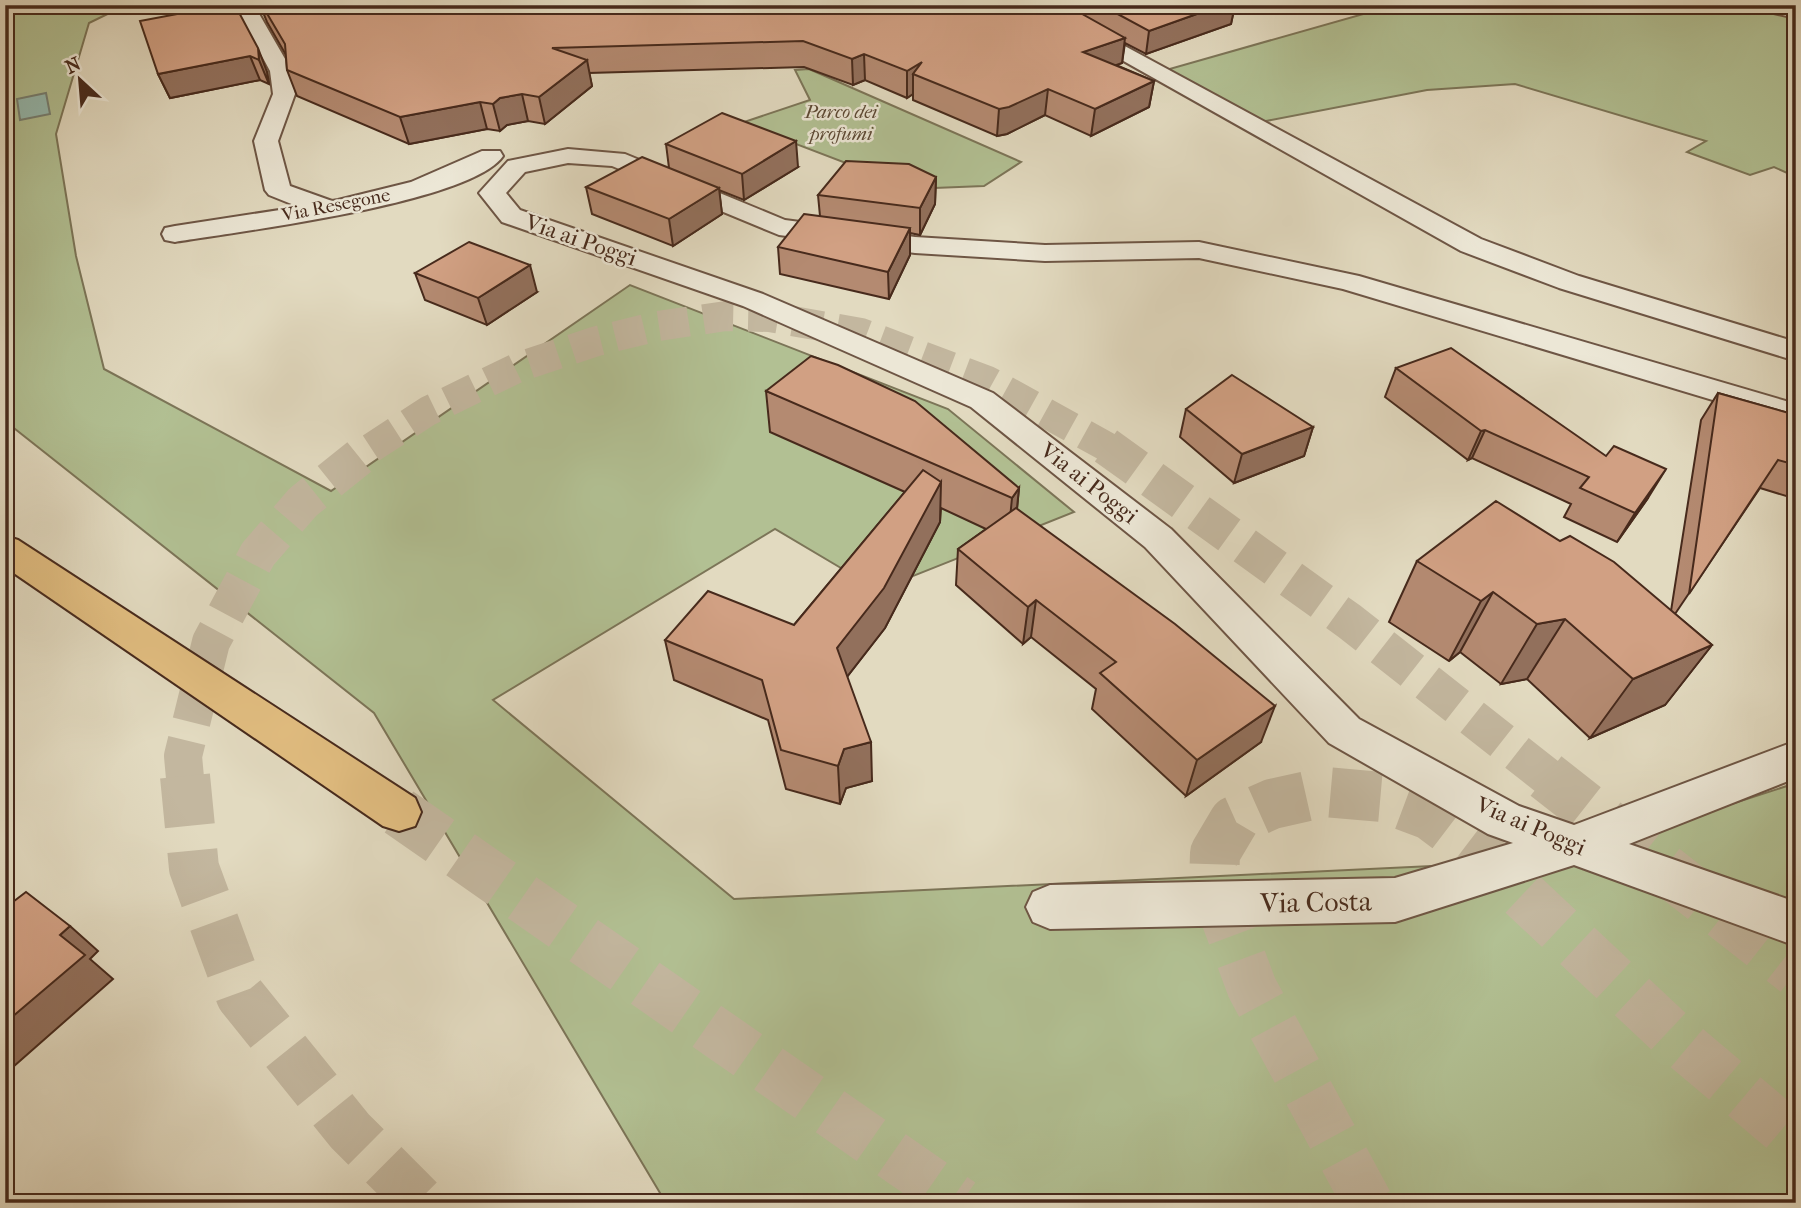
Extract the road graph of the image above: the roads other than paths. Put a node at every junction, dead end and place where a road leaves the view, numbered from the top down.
1 (1034, 5) edge
2 (1763, 5) edge
3 (246, 8) dead end
4 (1796, 12) edge
5 (499, 166) junction
6 (325, 208) junction
7 (175, 234) dead end
8 (1796, 352) edge
9 (1796, 415) edge
10 (5, 549) edge
11 (1796, 759) edge
12 (399, 812) tunnel mouth
13 (1574, 845) junction
14 (1050, 907) dead end
15 (1796, 924) edge

1 - 8 street
2 - 4 street
3 - 6 street
5 - 6 street, Via Resegone
5 - 9 street
5 - 13 street, Via ai Poggi
6 - 7 street, Via Resegone
10 - 12 highway
11 - 13 street, Via Costa
13 - 14 street, Via Costa
13 - 15 street, Via ai Poggi

